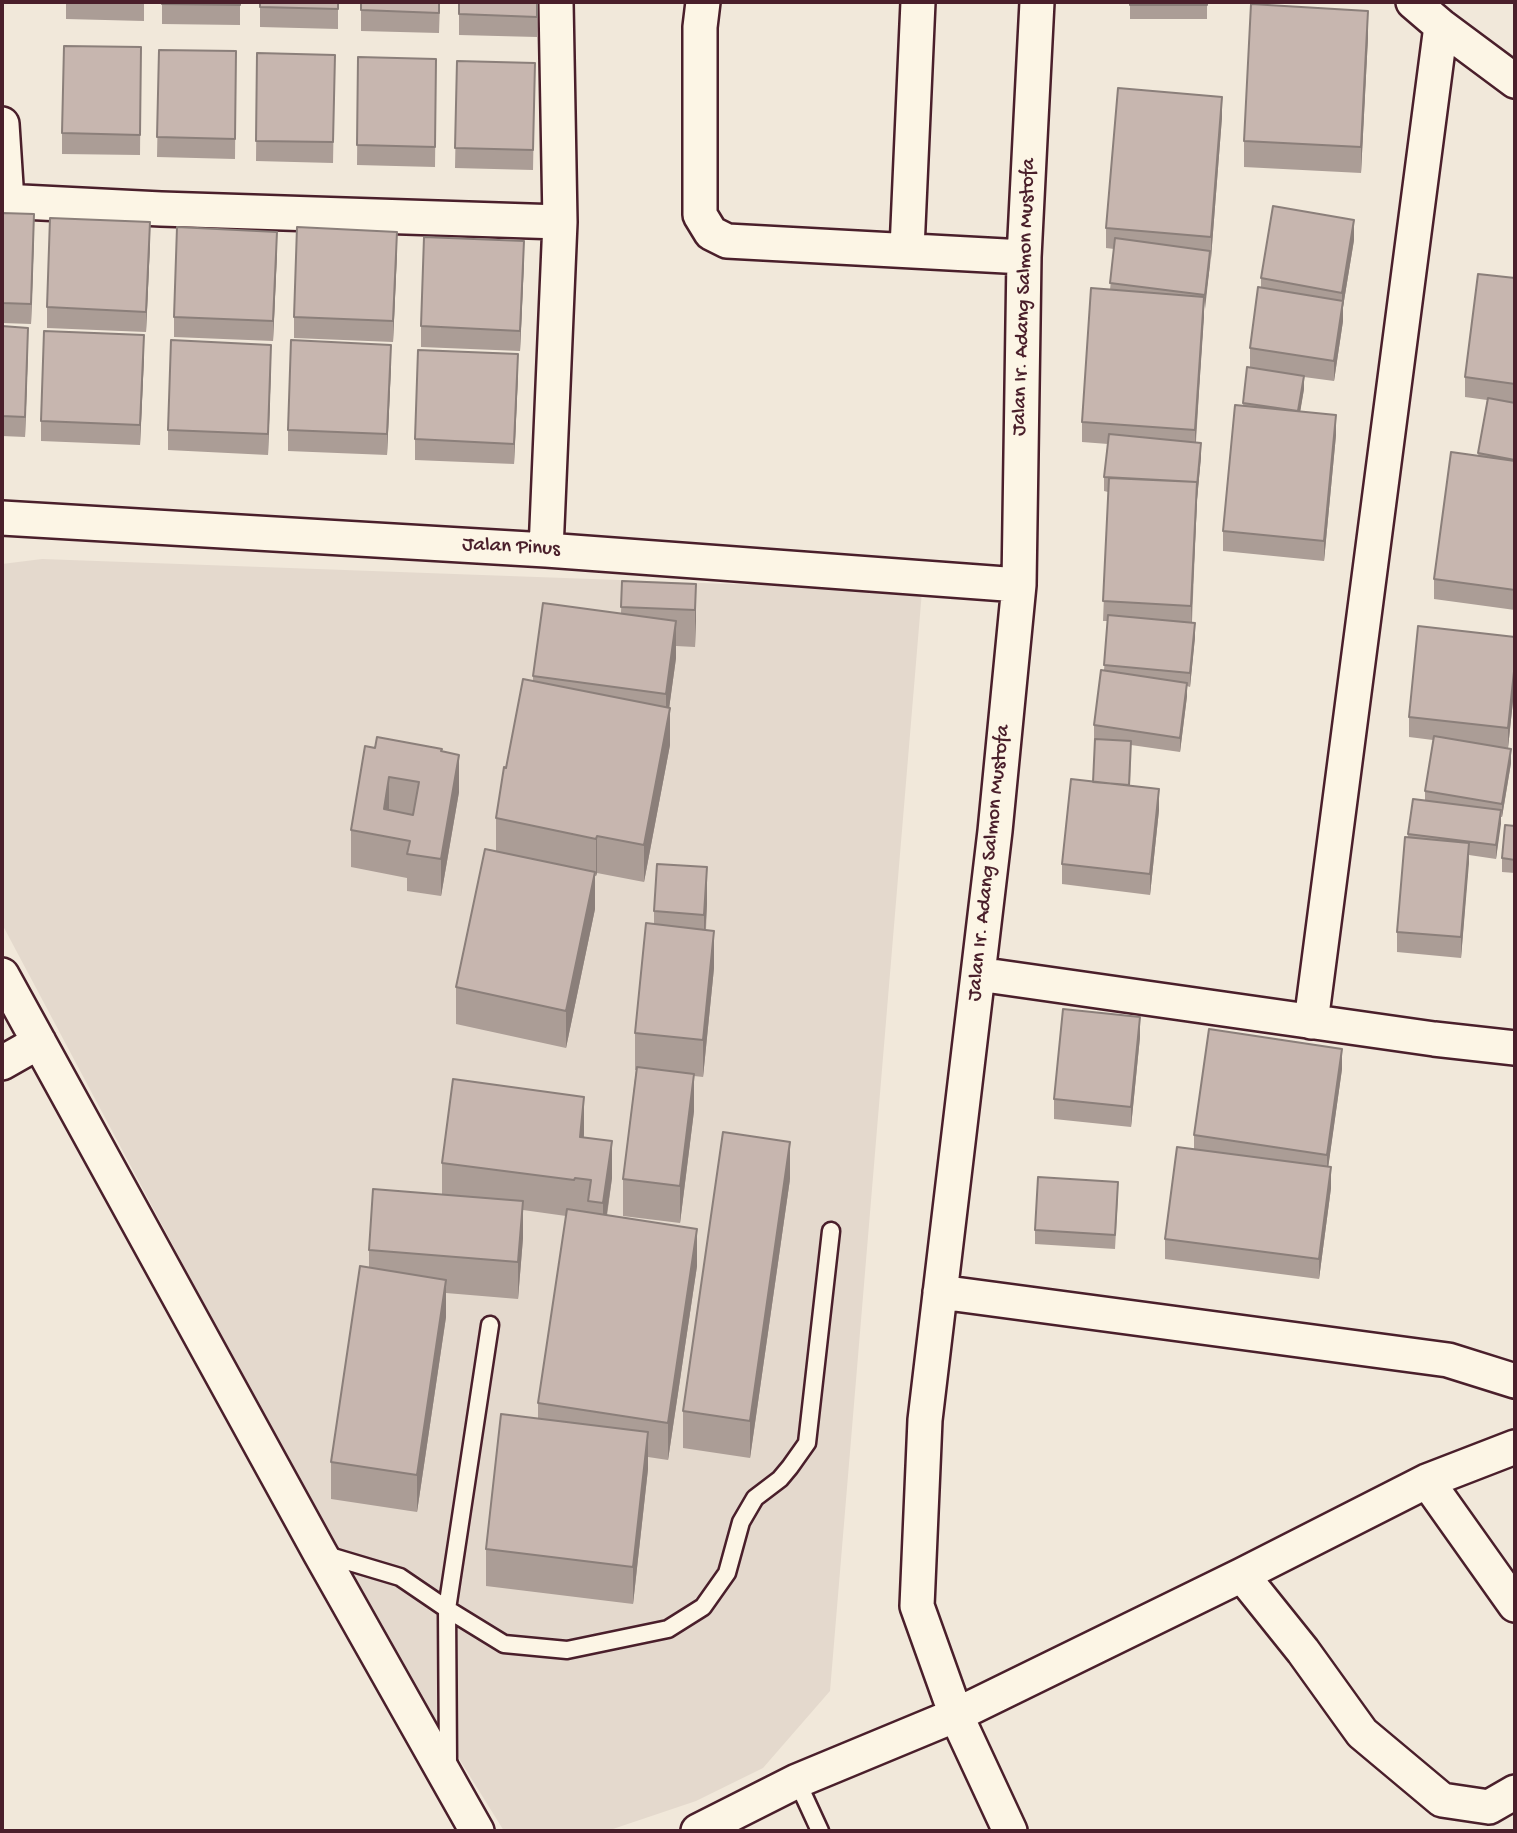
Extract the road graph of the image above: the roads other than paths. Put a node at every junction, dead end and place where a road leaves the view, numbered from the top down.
1 (556, 2) edge
2 (703, 2) edge
3 (918, 2) edge
4 (1037, 2) edge
5 (1413, 2) edge
6 (1441, 26) junction
7 (1515, 81) edge
8 (2, 124) edge
9 (5, 201) edge
10 (561, 222) junction
11 (908, 249) junction
12 (1024, 257) junction
13 (2, 518) edge
14 (546, 550) junction
15 (1019, 585) junction
16 (978, 974) junction
17 (2, 975) edge
18 (1311, 1022) junction
19 (39, 1042) junction
20 (1515, 1048) edge
21 (2, 1063) edge
22 (831, 1231) dead end
23 (940, 1292) junction
24 (490, 1325) dead end
25 (1515, 1381) edge
26 (1515, 1447) edge
27 (1427, 1481) junction
28 (320, 1553) junction
29 (1242, 1576) junction
30 (1515, 1605) edge
31 (447, 1609) junction
32 (956, 1714) junction
33 (448, 1780) junction
34 (797, 1781) junction
35 (1515, 1791) edge
36 (477, 1831) edge
37 (698, 1831) edge
38 (820, 1831) edge
39 (1010, 1831) edge

1 - 10 street
2 - 11 street
3 - 11 street
4 - 12 street, Jalan Ir. Adang Salmon Mustofa
5 - 6 street
6 - 7 street
6 - 18 street
8 - 9 street
9 - 10 street
10 - 14 street
11 - 12 street
12 - 15 street, Jalan Ir. Adang Salmon Mustofa
13 - 14 street, Jalan Pinus
14 - 15 street, Jalan Pinus
15 - 16 street, Jalan Ir. Adang Salmon Mustofa
16 - 18 street
16 - 23 street, Jalan Ir. Adang Salmon Mustofa
17 - 19 street
18 - 20 street
19 - 21 street
19 - 28 street
22 - 31 lane
23 - 25 street
23 - 32 street, Jalan Ir. Adang Salmon Mustofa
24 - 31 lane
26 - 27 street
27 - 29 street
27 - 30 street
28 - 31 lane
28 - 33 street
29 - 32 street
29 - 35 street
31 - 33 lane
32 - 34 street
32 - 39 street, Jalan Ir. Adang Salmon Mustofa
33 - 36 street
34 - 37 street
34 - 38 lane

